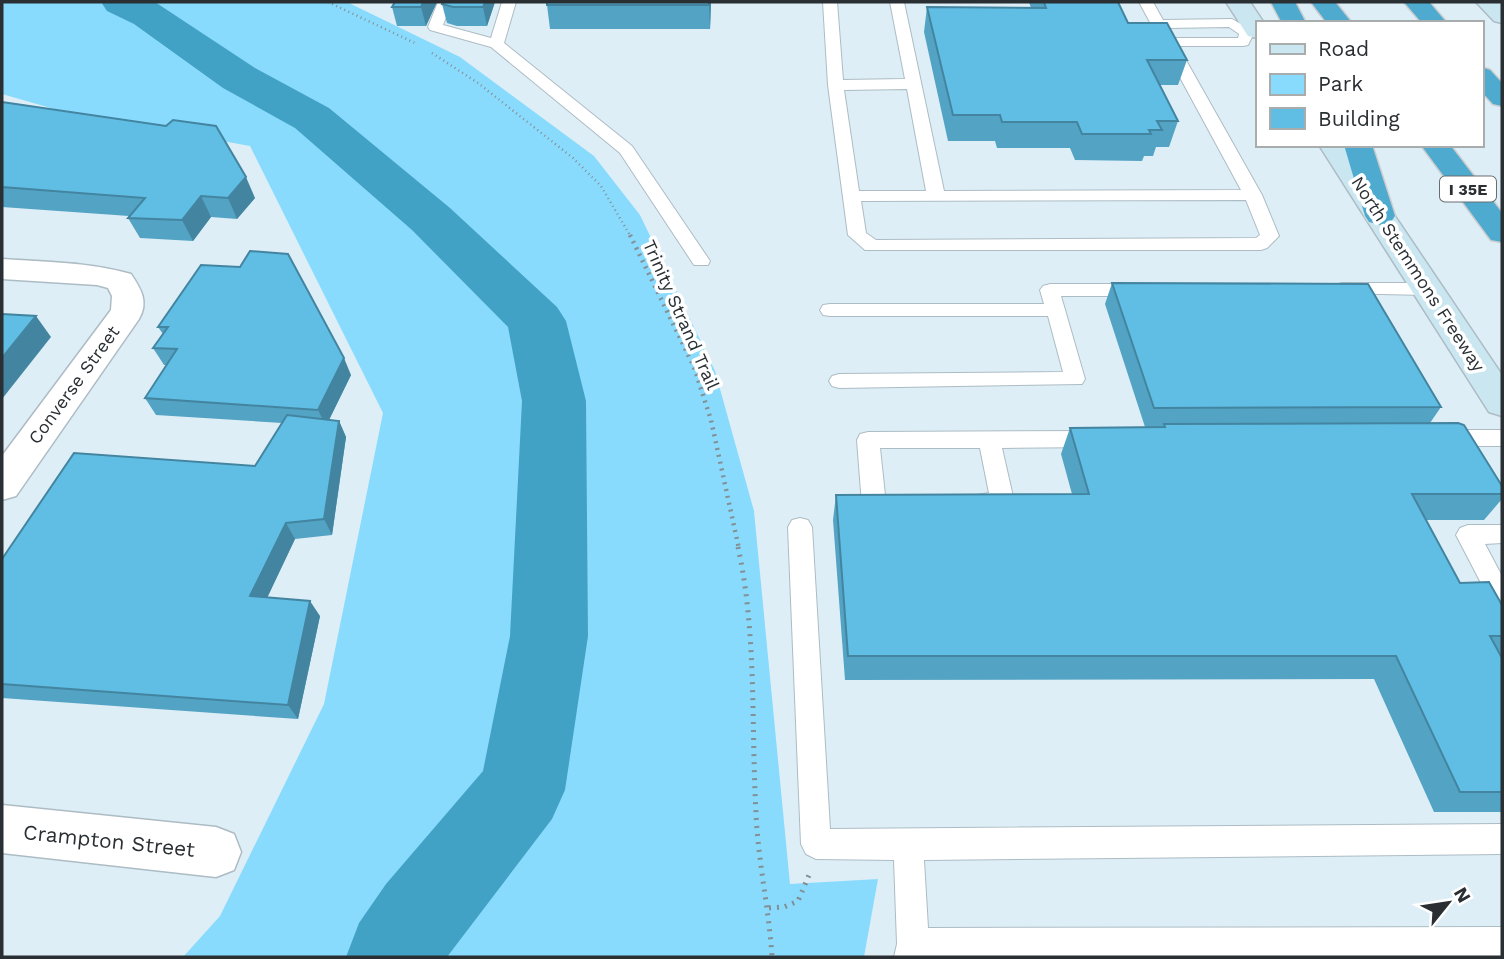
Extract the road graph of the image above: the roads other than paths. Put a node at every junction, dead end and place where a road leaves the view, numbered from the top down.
1 (445, 2) edge
2 (509, 2) edge
3 (830, 2) edge
4 (897, 2) edge
5 (1146, 2) edge
6 (1238, 2) edge
7 (1283, 2) edge
8 (1323, 2) edge
9 (1416, 2) edge
10 (1488, 2) edge
11 (1502, 16) edge
12 (1293, 21) edge
13 (1338, 21) edge
14 (1432, 21) edge
15 (1158, 24) junction
16 (1254, 32) edge
17 (1168, 42) junction
18 (496, 44) junction
19 (1489, 82) edge
20 (913, 84) junction
21 (836, 85) junction
22 (1502, 98) edge
23 (1334, 147) edge
24 (1359, 147) edge
25 (1436, 147) edge
26 (936, 195) junction
27 (1253, 195) junction
28 (851, 196) junction
29 (1380, 215) junction
30 (1502, 233) edge
31 (701, 261) dead end
32 (2, 270) edge
33 (1329, 289) edge
34 (1426, 289) junction
35 (1162, 290) edge
36 (830, 310) dead end
37 (1056, 310) junction
38 (839, 381) dead end
39 (1502, 403) edge
40 (1419, 438) edge
41 (1502, 438) edge
42 (1114, 439) edge
43 (989, 440) junction
44 (2, 485) edge
45 (963, 502) edge
46 (912, 504) edge
47 (800, 527) dead end
48 (1502, 534) edge
49 (1502, 599) edge
50 (2, 829) edge
51 (1502, 839) edge
52 (816, 844) joint
53 (908, 845) junction
54 (216, 852) dead end
55 (1502, 943) edge
56 (911, 951) edge

1 - 18 lane
2 - 18 lane
3 - 21 lane
4 - 20 lane
5 - 15 lane
6 - 16 main road
7 - 12 highway
8 - 13 highway
9 - 14 highway
10 - 11 main road
15 - 16 lane
15 - 17 lane
16 - 17 lane
17 - 27 lane
18 - 31 lane
19 - 22 highway
20 - 21 lane
20 - 26 lane
21 - 28 lane
23 - 29 main road, North Stemmons Freeway
24 - 29 highway
25 - 30 highway, I 35E
26 - 27 lane
26 - 28 lane
27 - 28 lane
29 - 34 main road, North Stemmons Freeway
32 - 44 street, Converse Street
33 - 34 lane
34 - 39 main road, North Stemmons Freeway
35 - 37 lane
36 - 37 lane
37 - 38 lane
40 - 41 lane
42 - 43 lane
43 - 45 lane
43 - 46 lane
47 - 52 lane
48 - 49 lane
50 - 54 street, Crampton Street
51 - 53 lane
52 - 53 lane
53 - 56 lane
55 - 56 lane

